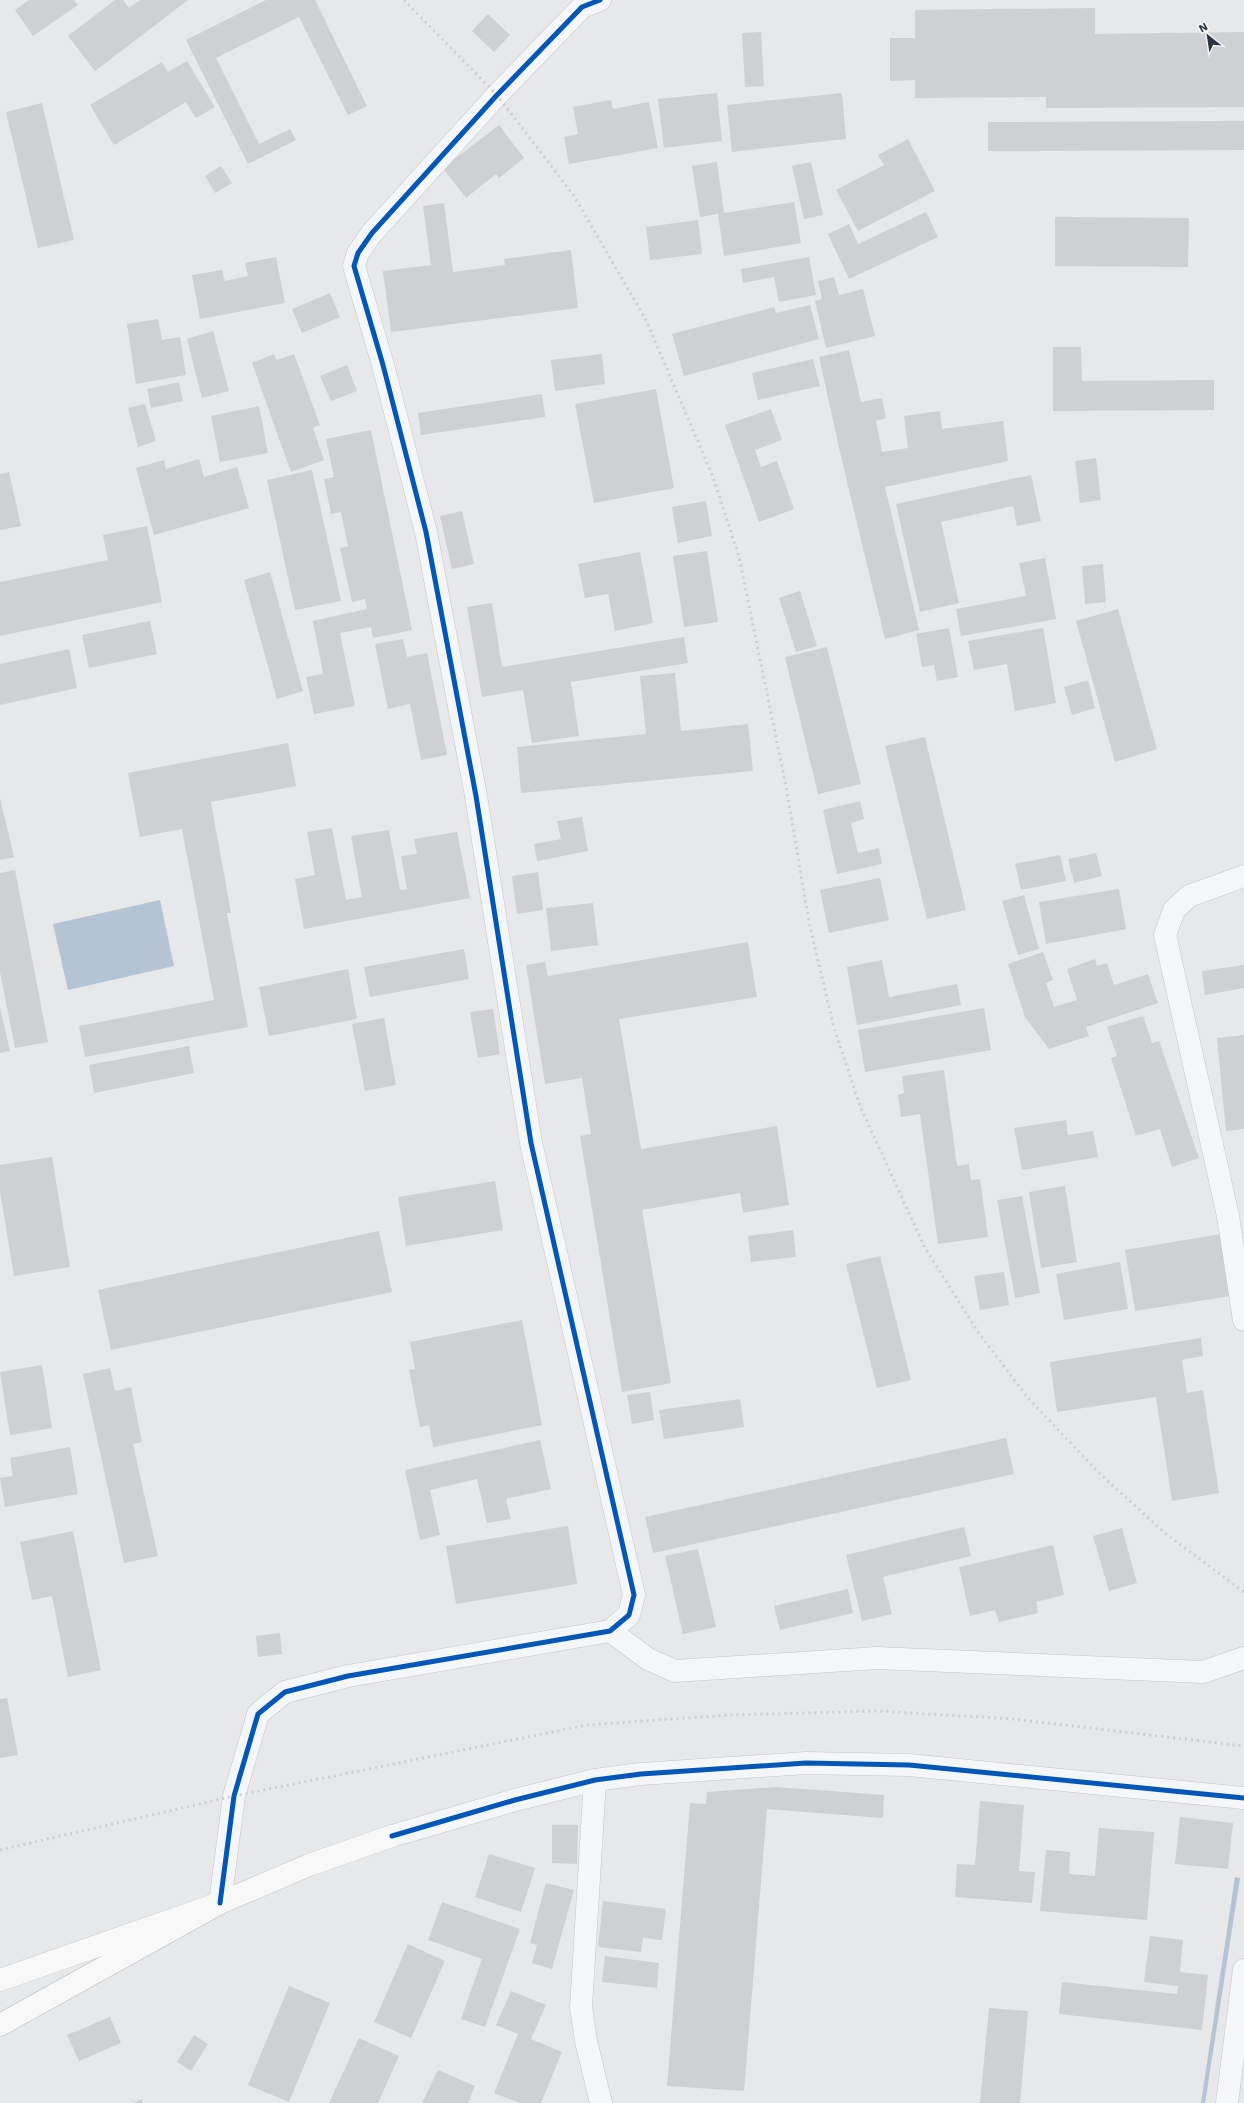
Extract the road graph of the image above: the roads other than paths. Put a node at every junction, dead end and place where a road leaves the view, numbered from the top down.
1 (588, 2) edge
2 (1244, 876) edge
3 (1244, 1320) edge
4 (610, 1631) junction
5 (1244, 1658) edge
6 (595, 1780) junction
7 (1244, 1798) edge
8 (392, 1836) joint
9 (220, 1903) junction
10 (1244, 1970) edge
11 (0, 1980) edge
12 (0, 2025) edge
13 (601, 2103) edge
14 (1227, 2103) edge

1 - 4 street
2 - 3 street
4 - 5 street
4 - 9 street
6 - 7 street
6 - 8 street
6 - 13 street
8 - 9 main road
9 - 11 main road
9 - 12 main road
10 - 14 street

